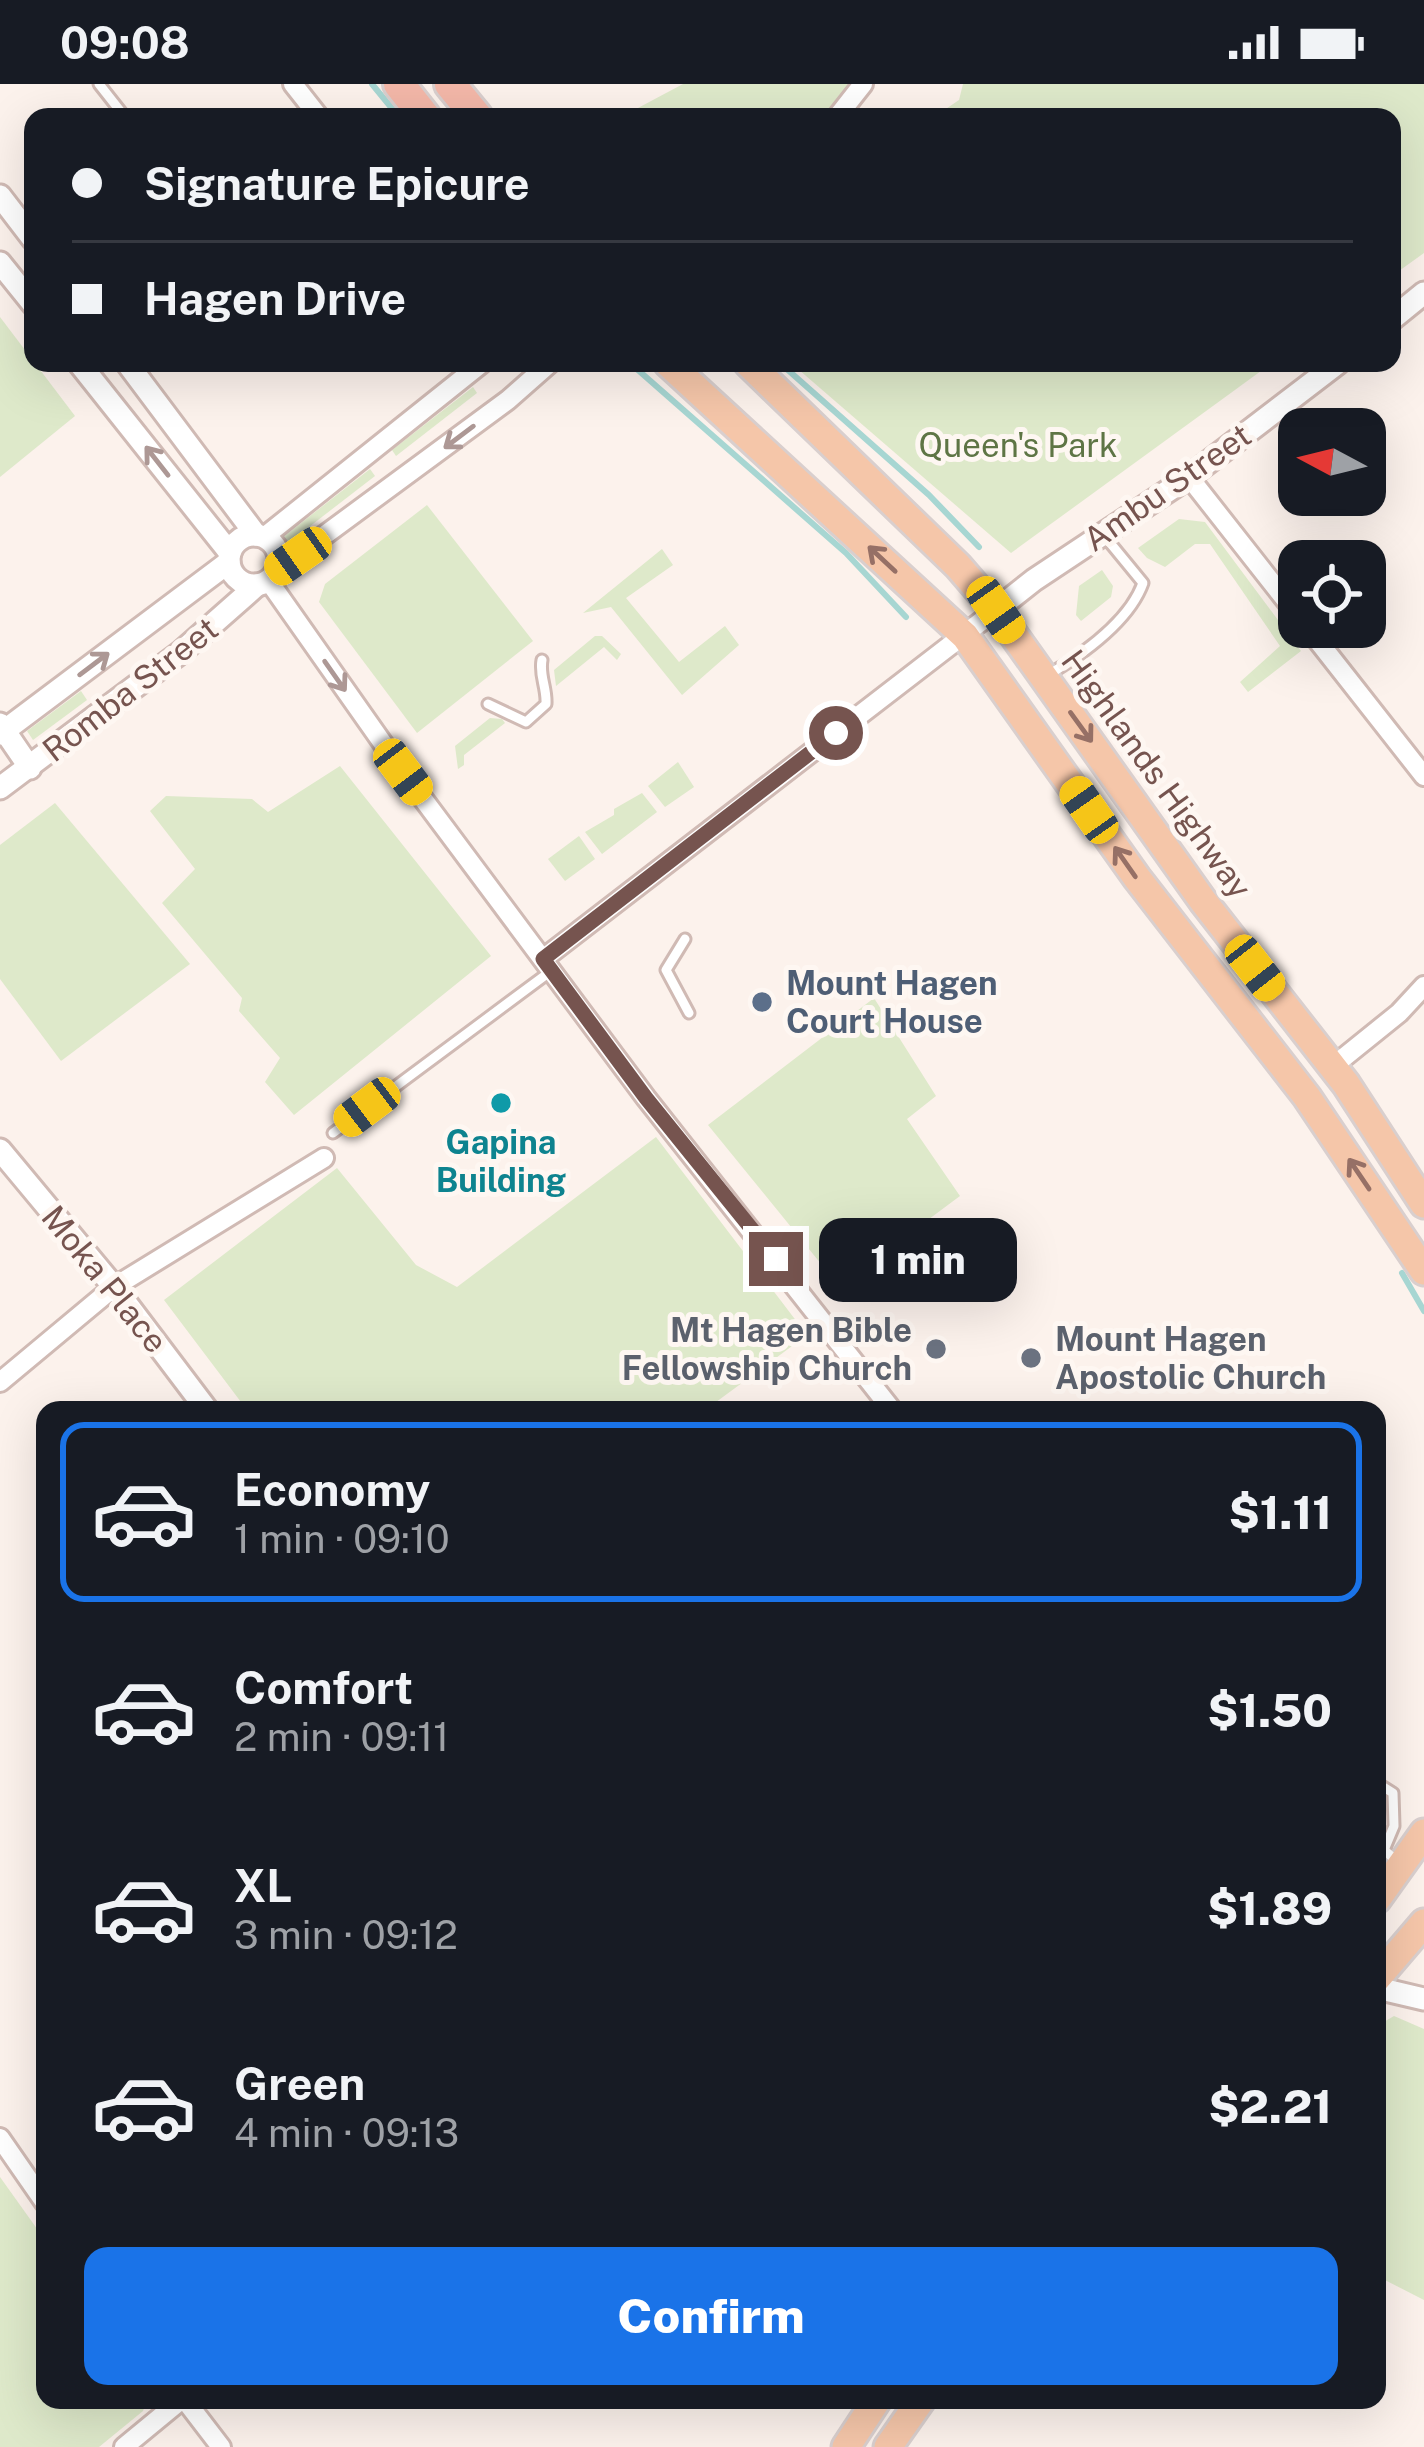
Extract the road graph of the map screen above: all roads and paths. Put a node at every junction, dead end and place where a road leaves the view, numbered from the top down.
1 (98, 84) edge
2 (293, 84) edge
3 (399, 84) edge
4 (450, 84) edge
5 (863, 84) edge
6 (118, 108) edge
7 (313, 108) edge
8 (418, 108) edge
9 (470, 108) edge
10 (844, 108) edge
11 (0, 196) edge
12 (24, 227) edge
13 (0, 262) edge
14 (1424, 292) edge
15 (24, 293) edge
16 (1401, 311) edge
17 (87, 372) edge
18 (134, 372) edge
19 (470, 372) edge
20 (540, 372) edge
21 (678, 372) edge
22 (757, 372) edge
23 (1326, 372) edge
24 (1189, 476) junction
25 (1102, 533) junction
26 (260, 536) junction
27 (229, 557) junction
28 (267, 579) junction
29 (1278, 590) edge
30 (996, 610) junction
31 (965, 637) junction
32 (1323, 648) edge
33 (542, 660) dead end
34 (1043, 678) junction
35 (488, 704) dead end
36 (2, 729) edge
37 (30, 768) junction
38 (1424, 776) edge
39 (0, 788) edge
40 (685, 939) dead end
41 (547, 965) junction
42 (1424, 986) edge
43 (689, 1013) dead end
44 (1332, 1066) junction
45 (333, 1133) dead end
46 (0, 1150) edge
47 (324, 1158) dead end
48 (1424, 1204) edge
49 (1424, 1271) edge
50 (114, 1288) junction
51 (0, 1382) edge
52 (200, 1401) edge
53 (885, 1401) edge
54 (1386, 1789) edge
55 (1424, 1833) edge
56 (1388, 1853) edge
57 (1424, 1923) edge
58 (1386, 1967) edge
59 (1386, 1990) edge
60 (1424, 1999) edge
61 (0, 2138) edge
62 (36, 2190) edge
63 (172, 2409) edge
64 (190, 2409) edge
65 (871, 2409) edge
66 (915, 2409) edge
67 (124, 2447) edge
68 (221, 2447) edge
69 (845, 2447) edge
70 (888, 2447) edge

1 - 6 lane
2 - 7 street
3 - 8 highway
4 - 9 highway
5 - 10 street
11 - 12 street
13 - 15 street
14 - 16 street
27 -> 17 street
18 - 26 street
19 - 26 street
20 -> 28 street, Romba Street
31 -> 21 main road
22 - 30 main road, Highlands Highway
23 - 24 street, Ambu Street
24 - 25 street, Ambu Street
24 - 29 street
25 - 30 street, Ambu Street
25 - 34 lane
26 - 27 street
26 - 28 street
27 - 28 street
36 -> 27 street, Romba Street
28 - 37 street, Romba Street
28 -> 41 street
30 - 31 street
30 - 34 main road, Highlands Highway
31 - 41 street
49 -> 31 main road
32 - 38 street
33 - 35 lane
34 -> 44 main road, Highlands Highway
36 - 37 street
37 - 39 street, Romba Street
40 - 43 lane
41 - 45 lane
41 - 53 street
42 - 44 street
44 - 48 main road, Highlands Highway
46 - 50 street, Moka Place
47 - 50 street
50 - 51 street
50 - 52 street, Moka Place
54 - 56 lane
55 - 56 main road
57 - 58 main road
59 - 60 street
61 - 62 street
63 - 67 street
64 - 68 street
65 - 69 main road
66 - 70 main road

